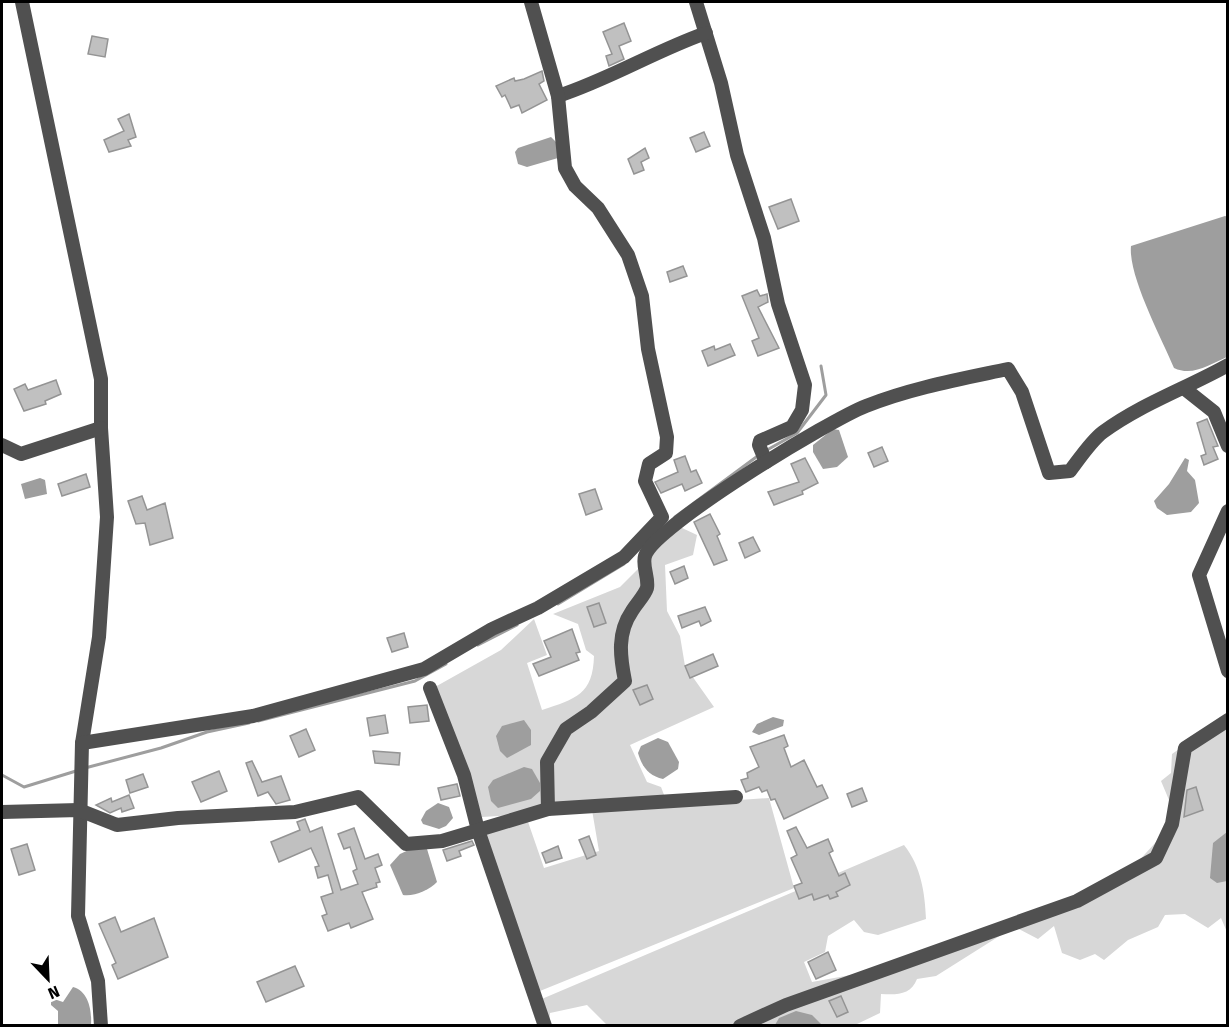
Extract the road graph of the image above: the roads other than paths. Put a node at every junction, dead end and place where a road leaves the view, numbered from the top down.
1 (22, 2) edge
2 (531, 2) edge
3 (696, 2) edge
4 (706, 33) junction
5 (558, 96) junction
6 (1227, 365) edge
7 (1185, 389) junction
8 (101, 428) junction
9 (2, 445) edge
10 (1227, 446) edge
11 (766, 462) junction
12 (1227, 511) edge
13 (1227, 671) edge
14 (430, 688) dead end
15 (1227, 720) edge
16 (82, 743) junction
17 (736, 797) dead end
18 (548, 809) junction
19 (79, 810) junction
20 (2, 812) edge
21 (478, 830) junction
22 (101, 1026) edge
23 (545, 1026) edge
24 (740, 1026) edge

1 - 8 street
2 - 5 street
3 - 4 street
4 - 5 street
4 - 11 street
5 - 16 street
6 - 7 street
7 - 10 street
7 - 11 street
8 - 9 street
8 - 16 street
11 - 18 street
12 - 13 street
14 - 21 street
15 - 24 street
16 - 19 street
17 - 18 street
18 - 21 street
19 - 20 street
19 - 21 street
19 - 22 street
21 - 23 street

